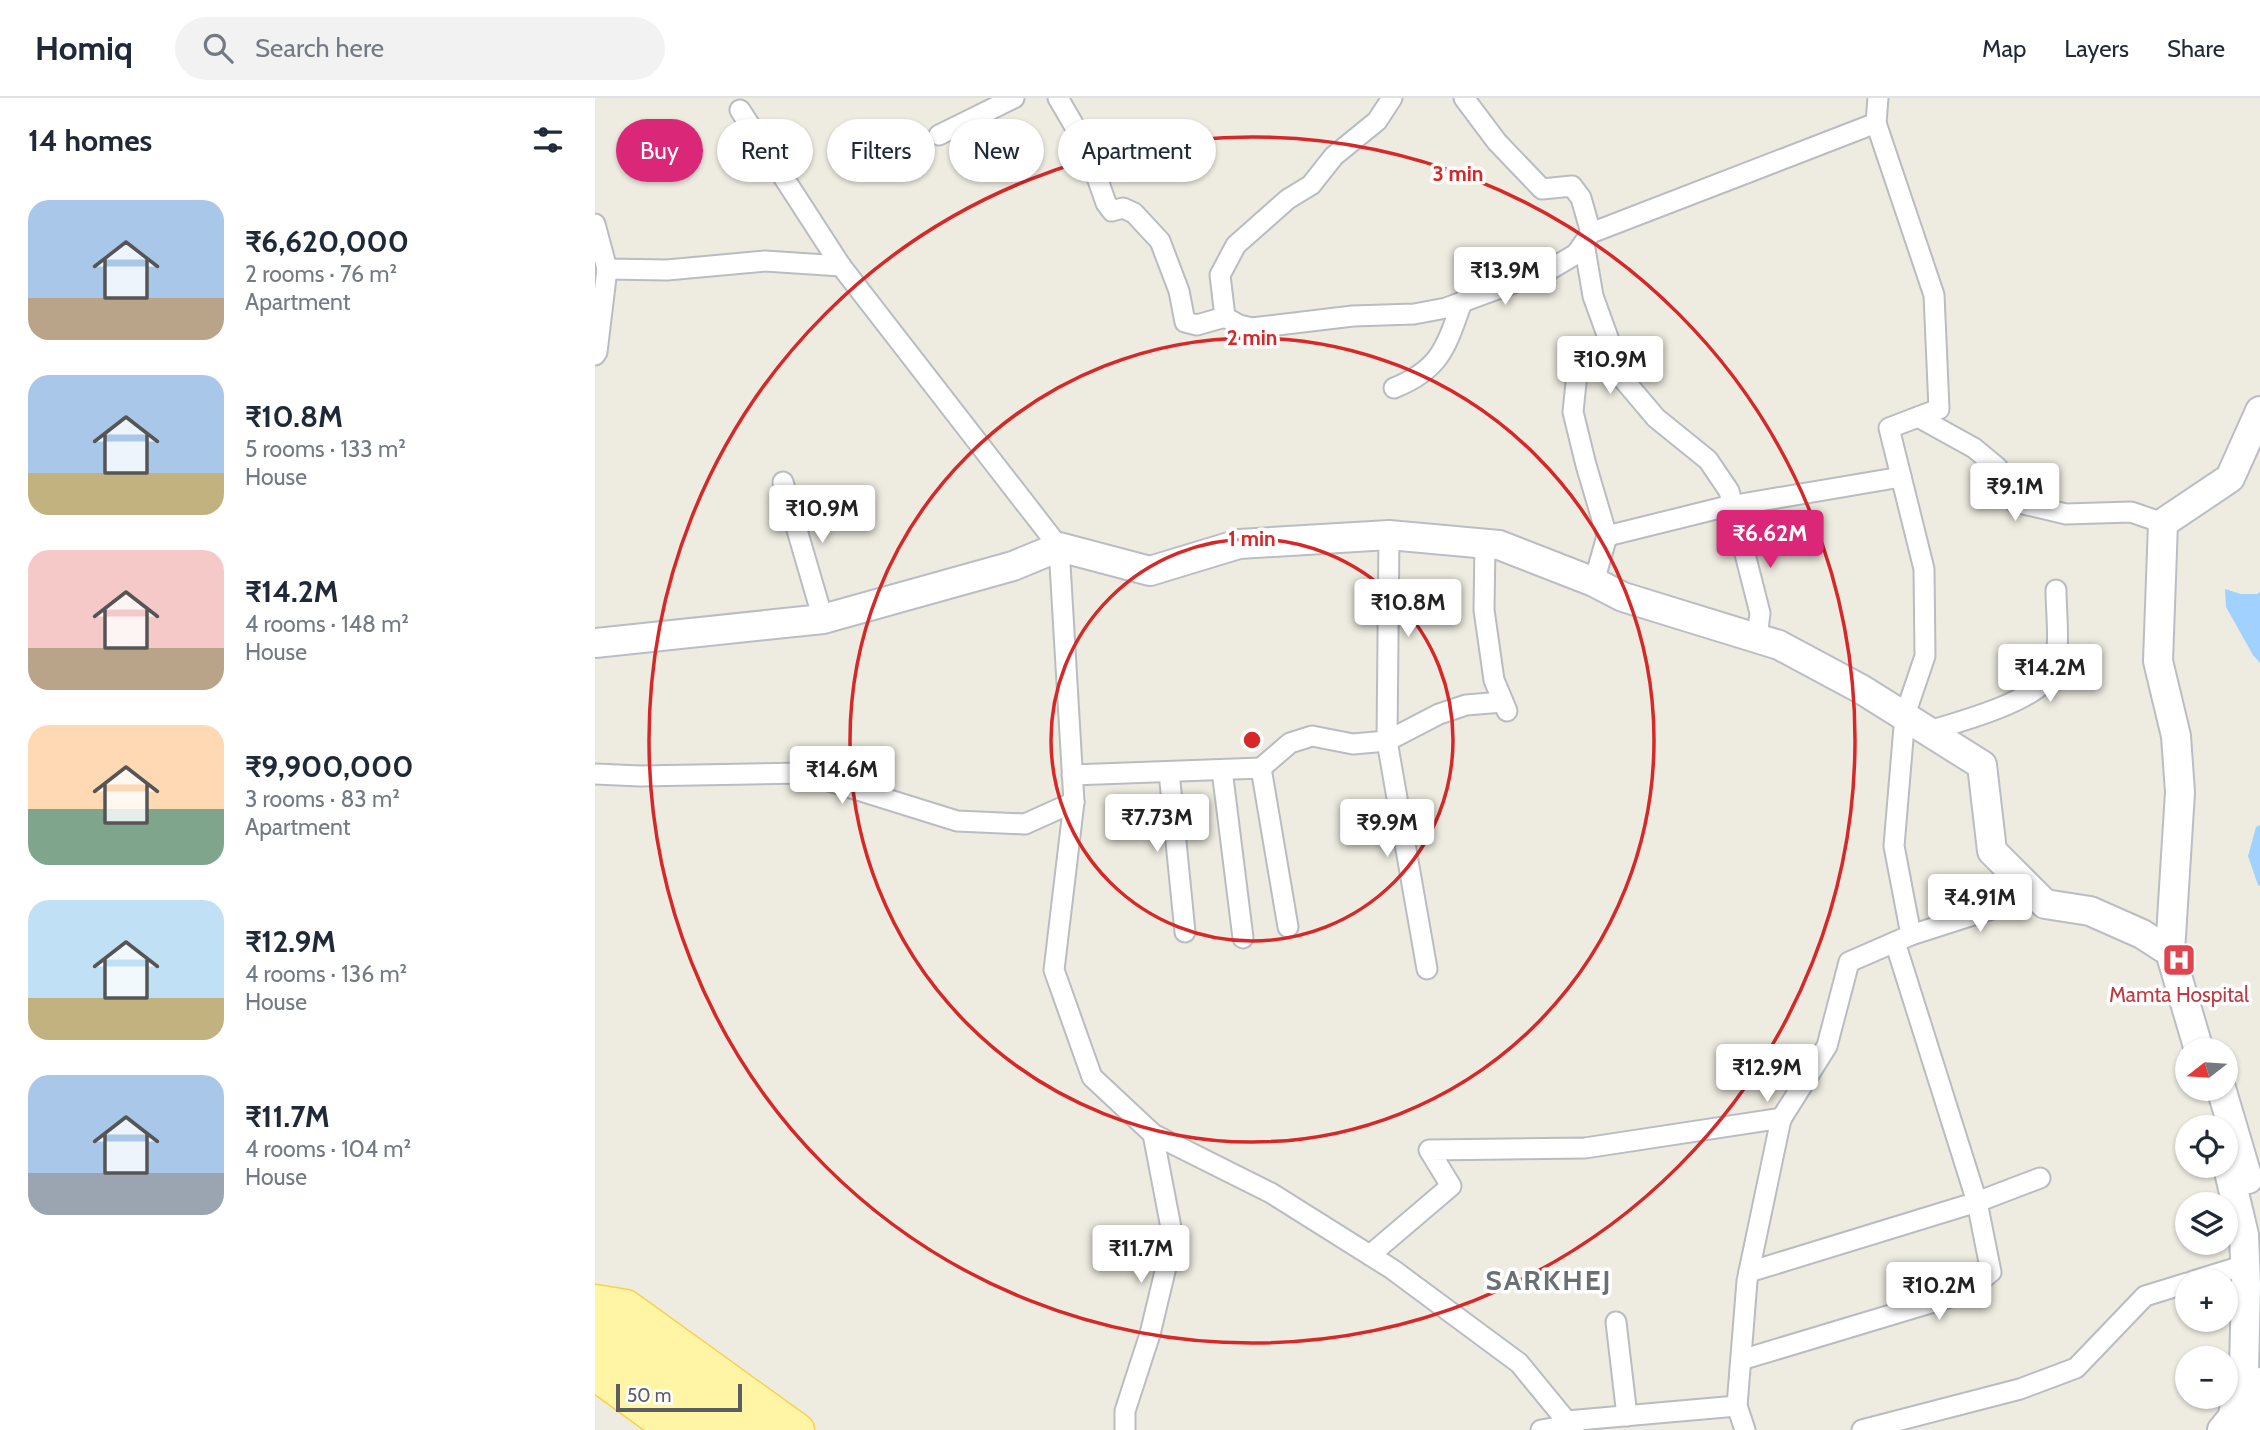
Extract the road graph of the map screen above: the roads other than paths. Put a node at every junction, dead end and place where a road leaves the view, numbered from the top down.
1 (1014, 98) edge
2 (1058, 98) edge
3 (1392, 98) edge
4 (1464, 98) edge
5 (1878, 98) edge
6 (740, 110) dead end
7 (1876, 123) junction
8 (939, 135) dead end
9 (595, 224) edge
10 (1588, 238) junction
11 (841, 266) junction
12 (607, 269) junction
13 (1462, 302) junction
14 (1224, 317) junction
15 (595, 355) edge
16 (1577, 373) dead end
17 (1394, 388) dead end
18 (2260, 411) edge
19 (1918, 417) junction
20 (1901, 477) junction
21 (783, 482) dead end
22 (1734, 505) junction
23 (2163, 523) junction
24 (1389, 536) junction
25 (1607, 536) junction
26 (1485, 544) junction
27 (1059, 547) junction
28 (1594, 582) junction
29 (2056, 590) dead end
30 (823, 619) junction
31 (1757, 638) junction
32 (595, 643) edge
33 (1905, 715) junction
34 (1929, 731) junction
35 (1387, 741) junction
36 (1261, 768) junction
37 (1222, 770) junction
38 (1169, 772) junction
39 (595, 774) edge
40 (1072, 775) junction
41 (1074, 803) junction
42 (2036, 895) junction
43 (1289, 927) dead end
44 (1185, 932) dead end
45 (1243, 938) dead end
46 (1903, 939) junction
47 (2170, 952) junction
48 (1427, 969) dead end
49 (2196, 1038) edge
50 (2225, 1101) edge
51 (1782, 1118) junction
52 (1153, 1134) junction
53 (2040, 1178) dead end
54 (2230, 1178) edge
55 (1977, 1202) junction
56 (1370, 1255) junction
57 (2252, 1263) edge
58 (2232, 1269) edge
59 (1749, 1272) junction
60 (2175, 1287) edge
61 (597, 1320) edge
62 (1616, 1322) dead end
63 (1741, 1360) junction
64 (2260, 1371) edge
65 (595, 1374) edge
66 (1737, 1406) junction
67 (1627, 1416) junction
68 (1571, 1426) edge
69 (673, 1430) edge
70 (715, 1430) edge
71 (757, 1430) edge
72 (798, 1430) edge
73 (1125, 1430) edge
74 (1541, 1430) edge
75 (1745, 1430) edge
76 (1862, 1430) edge
77 (2222, 1430) edge
78 (2249, 1430) edge

1 - 8 street
2 - 14 street
3 - 14 street
4 - 10 street
5 - 7 street
6 - 11 street
7 - 10 street
7 - 19 street
9 - 12 street
10 - 13 street
10 - 22 street
11 - 12 street
11 - 27 street
12 - 15 street
13 - 14 street
13 - 17 street
16 - 25 street
18 - 23 street
19 - 20 street
19 - 23 street
20 - 22 street
20 - 33 street
21 - 30 street
22 - 25 street
22 - 31 street
23 - 47 street
24 - 26 street
24 - 27 street
24 - 35 street
25 - 28 street
26 - 28 street
26 - 35 street
27 - 30 street
27 - 40 street
28 - 31 street
29 - 34 street
30 - 32 street
31 - 33 street
33 - 34 street
33 - 46 street
34 - 42 street
35 - 36 street
35 - 48 street
36 - 37 street
36 - 43 street
37 - 38 street
37 - 45 street
38 - 40 street
38 - 44 street
39 - 41 street
40 - 41 street
41 - 52 street
42 - 46 street
42 - 47 street
46 - 51 street
46 - 55 street
47 - 49 street
50 - 57 street
51 - 56 street
51 - 59 street
52 - 56 street
52 - 73 street
53 - 55 street
54 - 57 street
55 - 59 street
55 - 63 street
56 - 68 street
57 - 58 street
57 - 77 street
59 - 63 street
60 - 76 street
61 - 70 main road
61 - 71 main road
61 - 72 main road
62 - 67 street
63 - 66 street
64 - 78 street
65 - 69 main road
66 - 67 street
66 - 75 street
67 - 68 street
68 - 74 street

